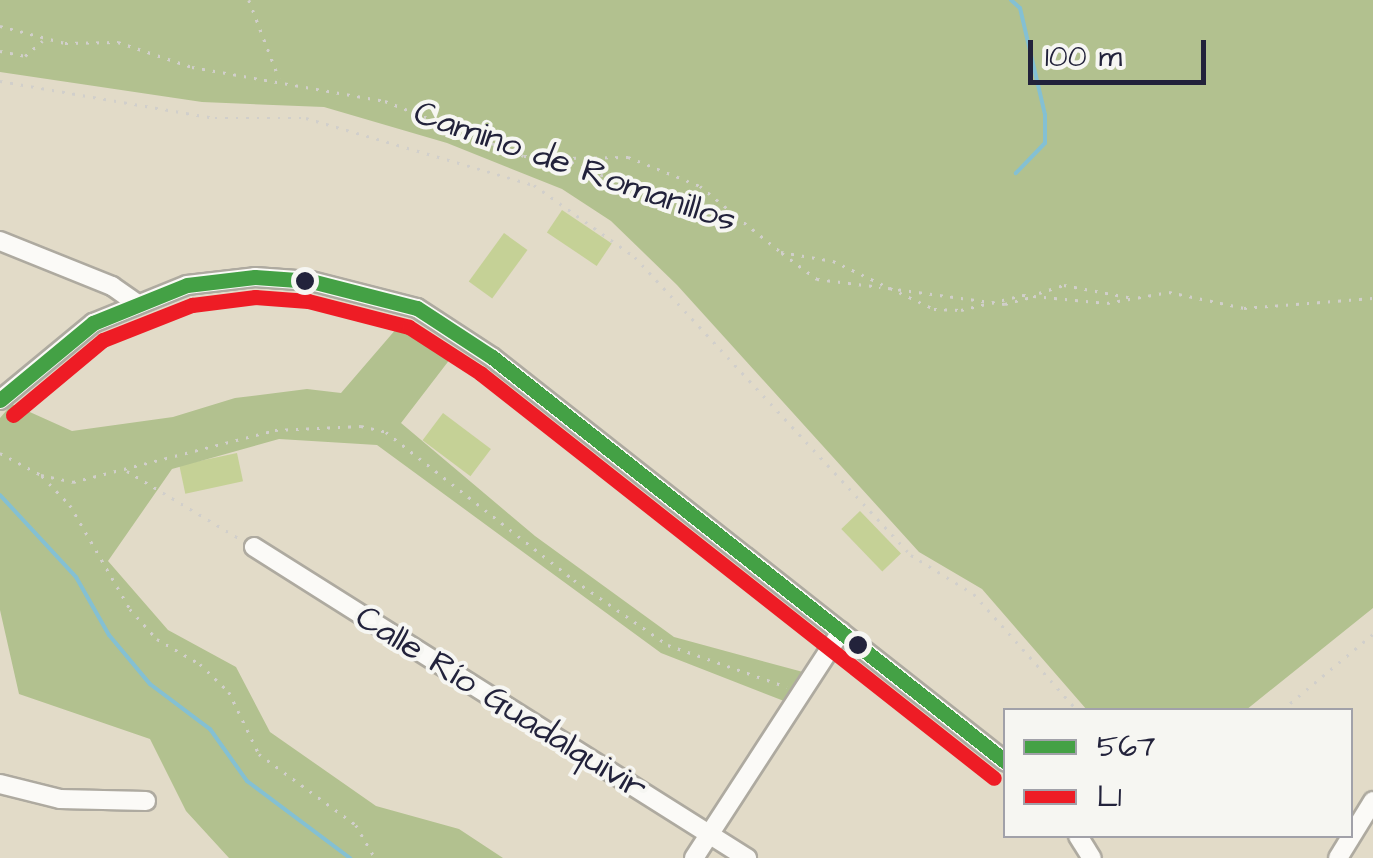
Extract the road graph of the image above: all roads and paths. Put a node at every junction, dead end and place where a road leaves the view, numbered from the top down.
1 (249, 0) edge
2 (0, 26) edge
3 (43, 40) junction
4 (0, 51) edge
5 (279, 80) junction
6 (0, 82) edge
7 (562, 158) junction
8 (736, 216) junction
9 (0, 241) edge
10 (780, 252) junction
11 (886, 288) junction
12 (1034, 295) junction
13 (1373, 298) edge
14 (1140, 299) junction
15 (135, 302) junction
16 (995, 302) junction
17 (0, 400) edge
18 (0, 453) edge
19 (126, 470) junction
20 (41, 475) junction
21 (254, 547) joint
22 (841, 632) junction
23 (1373, 634) edge
24 (804, 689) junction
25 (1075, 708) edge
26 (1284, 708) edge
27 (1003, 760) edge
28 (0, 784) edge
29 (1373, 800) edge
30 (146, 802) dead end
31 (1353, 833) edge
32 (710, 834) junction
33 (375, 858) edge
34 (694, 858) edge
35 (748, 858) edge

1 - 5 path
2 - 3 path, Camino de Romanillos
3 - 4 path
3 - 5 path, Camino de Romanillos
5 - 7 path, Camino de Romanillos
6 - 25 path
7 - 8 path, Camino de Romanillos
7 - 8 path
8 - 10 path, Camino de Romanillos
9 - 15 street
10 - 11 path, Camino de Romanillos
10 - 11 path
11 - 16 path
11 - 16 path, Camino de Romanillos
12 - 14 path, Camino de Romanillos
12 - 14 path
12 - 16 path, Camino de Romanillos
13 - 14 path, Camino de Romanillos
15 - 17 street
15 - 22 street
18 - 20 path
19 - 20 path
19 - 21 path
19 - 24 path
20 - 33 path
21 - 32 street, Calle Río Guadalquivir
22 - 24 street
22 - 27 street
23 - 26 path
24 - 32 street
28 - 30 street
29 - 31 street
32 - 34 street
32 - 35 street, Calle Río Guadalquivir

